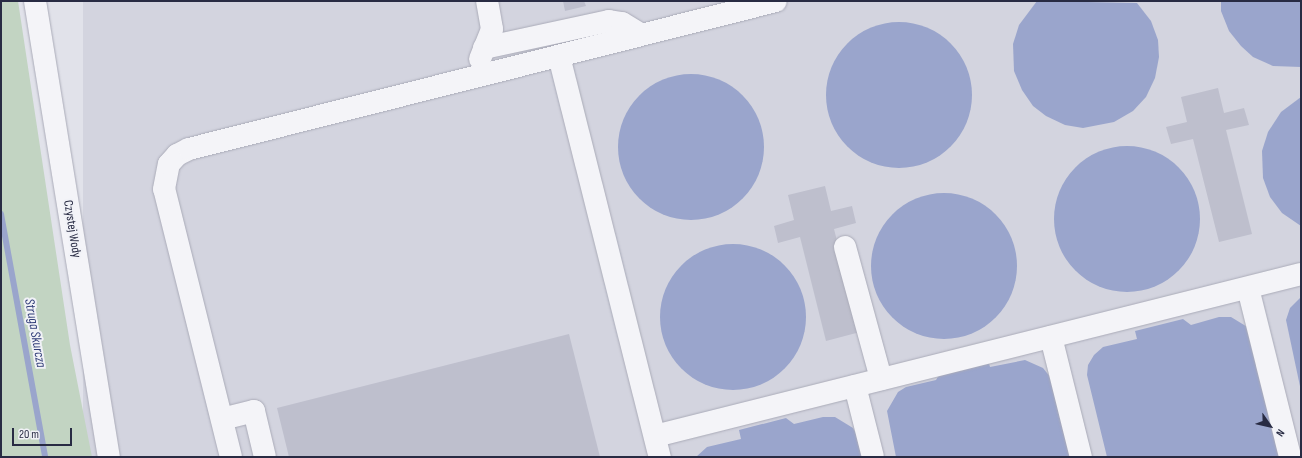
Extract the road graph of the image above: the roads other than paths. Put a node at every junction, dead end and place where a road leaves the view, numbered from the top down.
1 (35, 1) edge
2 (487, 1) edge
3 (765, 2) edge
4 (640, 34) junction
5 (484, 48) junction
6 (559, 56) junction
7 (480, 75) junction
8 (845, 248) dead end
9 (1301, 274) edge
10 (1248, 288) junction
11 (1051, 337) junction
12 (881, 380) junction
13 (856, 386) junction
14 (222, 419) junction
15 (655, 436) junction
16 (109, 457) edge
17 (231, 457) edge
18 (265, 457) edge
19 (660, 457) edge
20 (873, 457) edge
21 (1082, 457) edge
22 (1290, 457) edge

1 - 16 street, Czystej Wody
2 - 5 street
3 - 4 street
4 - 5 street
4 - 6 street
5 - 7 street
6 - 7 street
6 - 15 street
7 - 14 street
8 - 12 street
9 - 10 street
10 - 11 street
10 - 22 street
11 - 12 street
11 - 21 street
12 - 13 street
13 - 15 street
13 - 20 street
14 - 17 street
14 - 18 street
15 - 19 street

